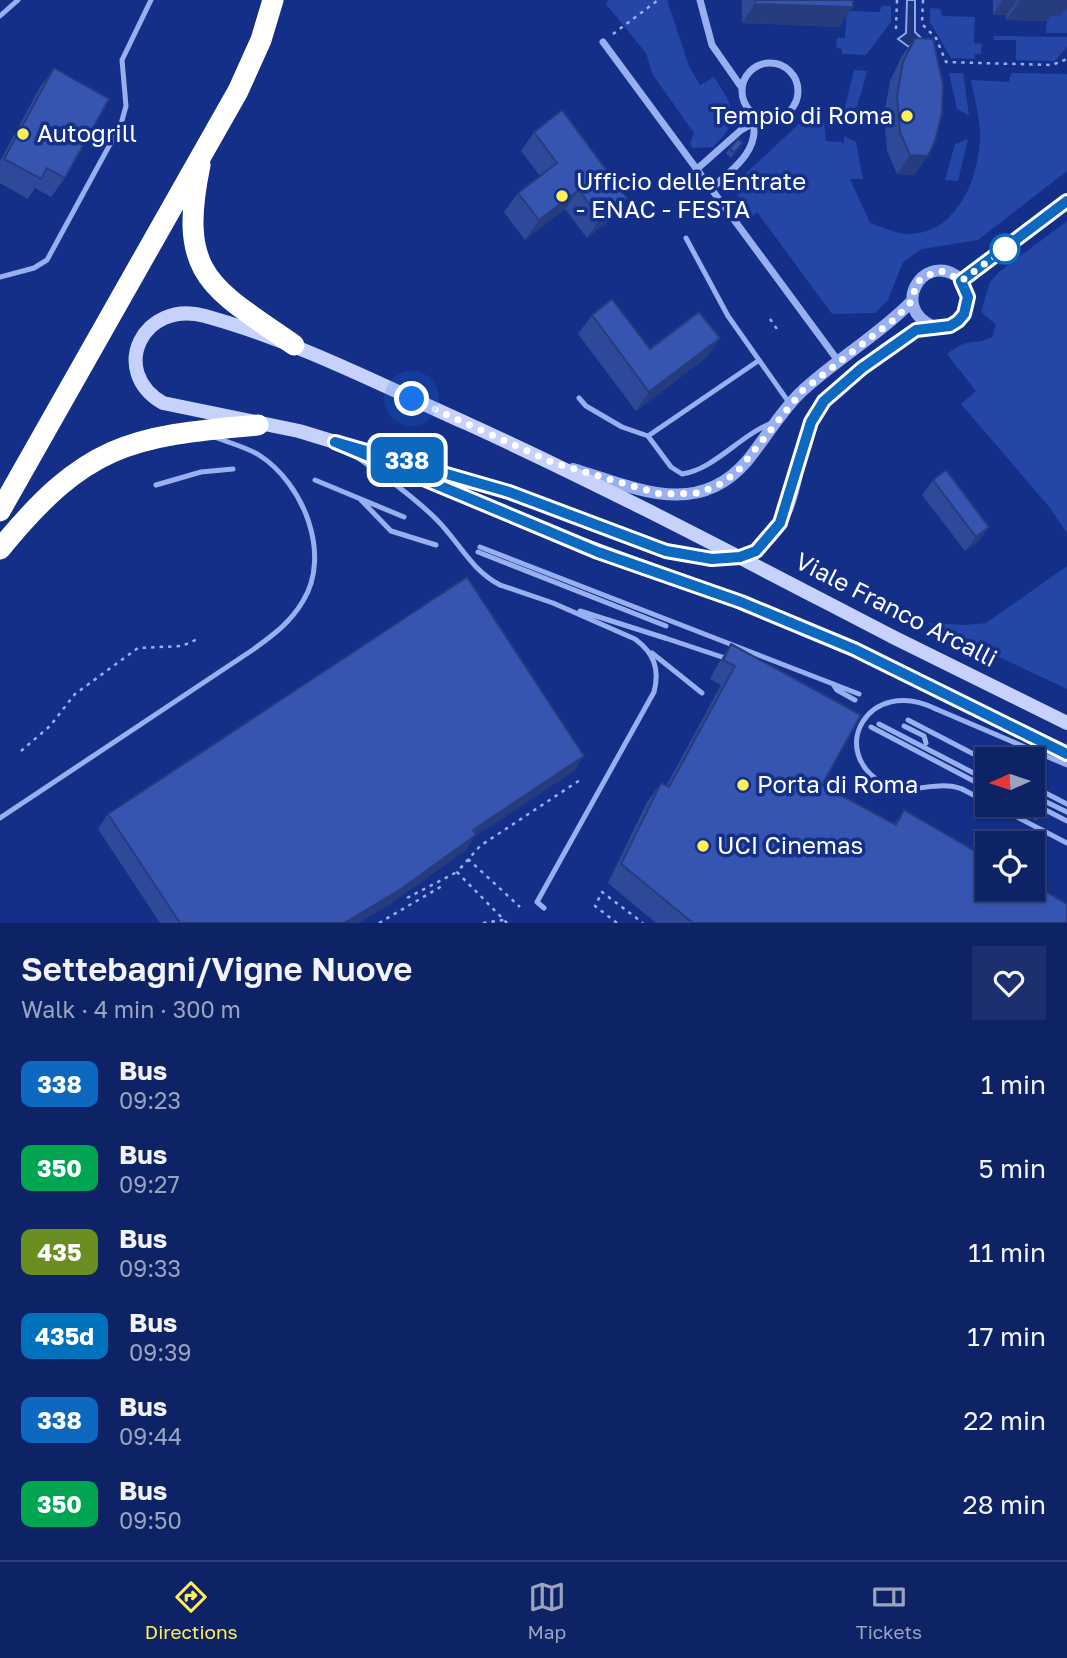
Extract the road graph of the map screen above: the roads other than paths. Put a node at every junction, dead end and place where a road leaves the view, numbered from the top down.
1 (18, 0) edge
2 (151, 0) edge
3 (272, 0) edge
4 (700, 0) edge
5 (0, 16) edge
6 (603, 42) road end
7 (742, 88) junction
8 (763, 118) junction
9 (754, 125) junction
10 (203, 150) junction
11 (697, 169) junction
12 (711, 189) junction
13 (1067, 201) edge
14 (686, 238) dead end
15 (0, 277) edge
16 (961, 281) junction
17 (912, 301) junction
18 (932, 326) junction
19 (294, 345) junction
20 (758, 361) junction
21 (839, 362) junction
22 (81, 363) junction
23 (579, 398) dead end
24 (790, 404) junction
25 (775, 422) junction
26 (258, 425) junction
27 (199, 430) junction
28 (648, 436) junction
29 (335, 442) junction
30 (554, 463) junction
31 (233, 469) dead end
32 (315, 480) dead end
33 (156, 485) dead end
34 (0, 496) edge
35 (360, 499) junction
36 (0, 511) edge
37 (404, 517) dead end
38 (766, 542) tunnel mouth
39 (436, 545) dead end
40 (0, 549) edge
41 (666, 551) tunnel mouth
42 (554, 603) junction
43 (666, 626) dead end
44 (645, 646) junction
45 (738, 664) edge
46 (702, 693) dead end
47 (857, 697) dead end
48 (1067, 723) edge
49 (879, 724) dead end
50 (871, 727) dead end
51 (926, 743) dead end
52 (1025, 747) edge
53 (1067, 754) edge
54 (975, 755) edge
55 (1045, 756) edge
56 (1067, 765) edge
57 (975, 774) edge
58 (975, 782) edge
59 (1045, 793) edge
60 (975, 796) edge
61 (1045, 801) edge
62 (1067, 804) edge
63 (1045, 810) edge
64 (1067, 812) edge
65 (1017, 817) edge
66 (0, 818) edge
67 (1067, 821) edge
68 (1067, 843) edge
69 (544, 908) dead end

1 - 5 lane
2 - 15 lane
3 - 10 highway
4 - 7 street
6 - 11 street
7 - 8 street
7 - 8 street
8 - 9 street
9 - 11 street
9 - 12 street
10 - 19 highway
10 - 22 highway
11 - 12 street
12 - 21 street
13 - 16 street
14 - 20 lane
16 - 17 street
16 - 18 street
17 - 18 street
17 - 21 street
18 - 38 street
19 - 26 main road, Viale Franco Arcalli
19 - 30 main road, Viale Franco Arcalli
20 - 24 lane
20 - 28 lane
21 - 24 street
22 - 34 highway
22 - 36 highway
23 - 28 lane
24 - 25 street
25 - 28 lane
25 - 30 street
26 - 27 highway
26 - 29 main road, Viale Franco Arcalli
27 - 40 highway
27 - 66 lane
29 - 41 street
29 - 42 lane, bridge
29 - 53 main road, Viale Franco Arcalli
30 - 48 main road, Viale Franco Arcalli
31 - 33 lane
32 - 35 lane
35 - 37 lane
35 - 39 lane
42 - 44 lane
42 - 45 lane, bridge
43 - 47 lane
44 - 46 lane
44 - 69 lane
49 - 57 lane
50 - 58 lane
51 - 54 lane
52 - 60 lane, bridge
55 - 56 lane, bridge
59 - 62 lane
61 - 64 lane
63 - 67 lane
65 - 68 lane

